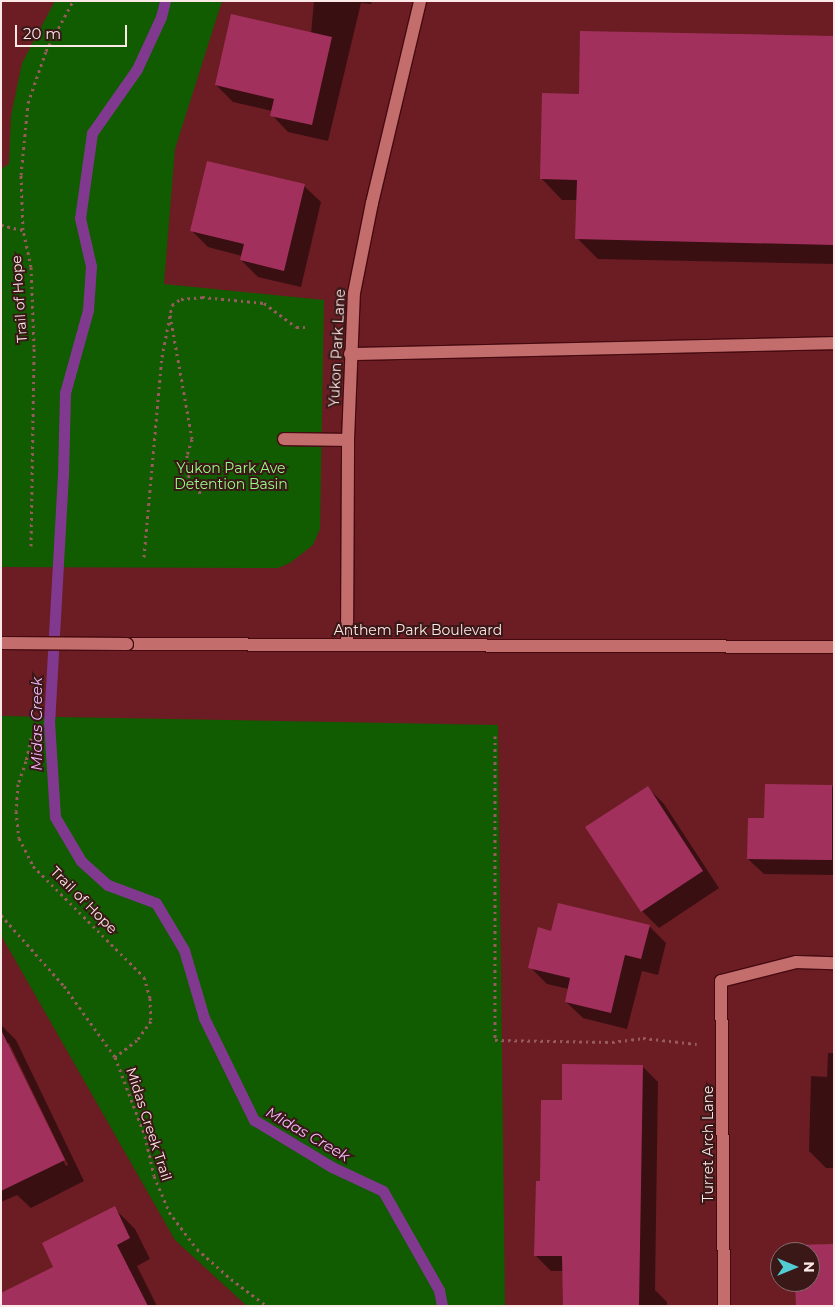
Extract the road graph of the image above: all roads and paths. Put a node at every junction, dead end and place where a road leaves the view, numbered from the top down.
1 (73, 1) edge
2 (420, 1) edge
3 (1, 225) edge
4 (23, 230) junction
5 (170, 314) junction
6 (306, 327) dead end
7 (834, 343) edge
8 (350, 354) junction
9 (284, 439) dead end
10 (348, 440) junction
11 (201, 494) dead end
12 (31, 546) dead end
13 (144, 557) dead end
14 (1, 643) edge
15 (347, 644) junction
16 (834, 647) edge
17 (495, 736) dead end
18 (31, 738) dead end
19 (1, 915) edge
20 (834, 963) edge
21 (722, 1047) junction
22 (115, 1056) junction
23 (267, 1306) edge
24 (724, 1306) edge

1 - 4 path, Trail of Hope
2 - 8 street, Yukon Park Lane
3 - 4 path
4 - 12 path, Trail of Hope
5 - 6 path
5 - 11 path
5 - 13 path
7 - 8 street
8 - 10 street, Yukon Park Lane
9 - 10 street
10 - 15 street, Yukon Park Lane
14 - 15 street, Anthem Park Boulevard, bridge
15 - 16 street, Anthem Park Boulevard
17 - 21 path
18 - 22 path, Trail of Hope
19 - 22 path, Midas Creek Trail
20 - 21 street, Turret Arch Lane
21 - 24 street, Turret Arch Lane
22 - 23 path, Midas Creek Trail

